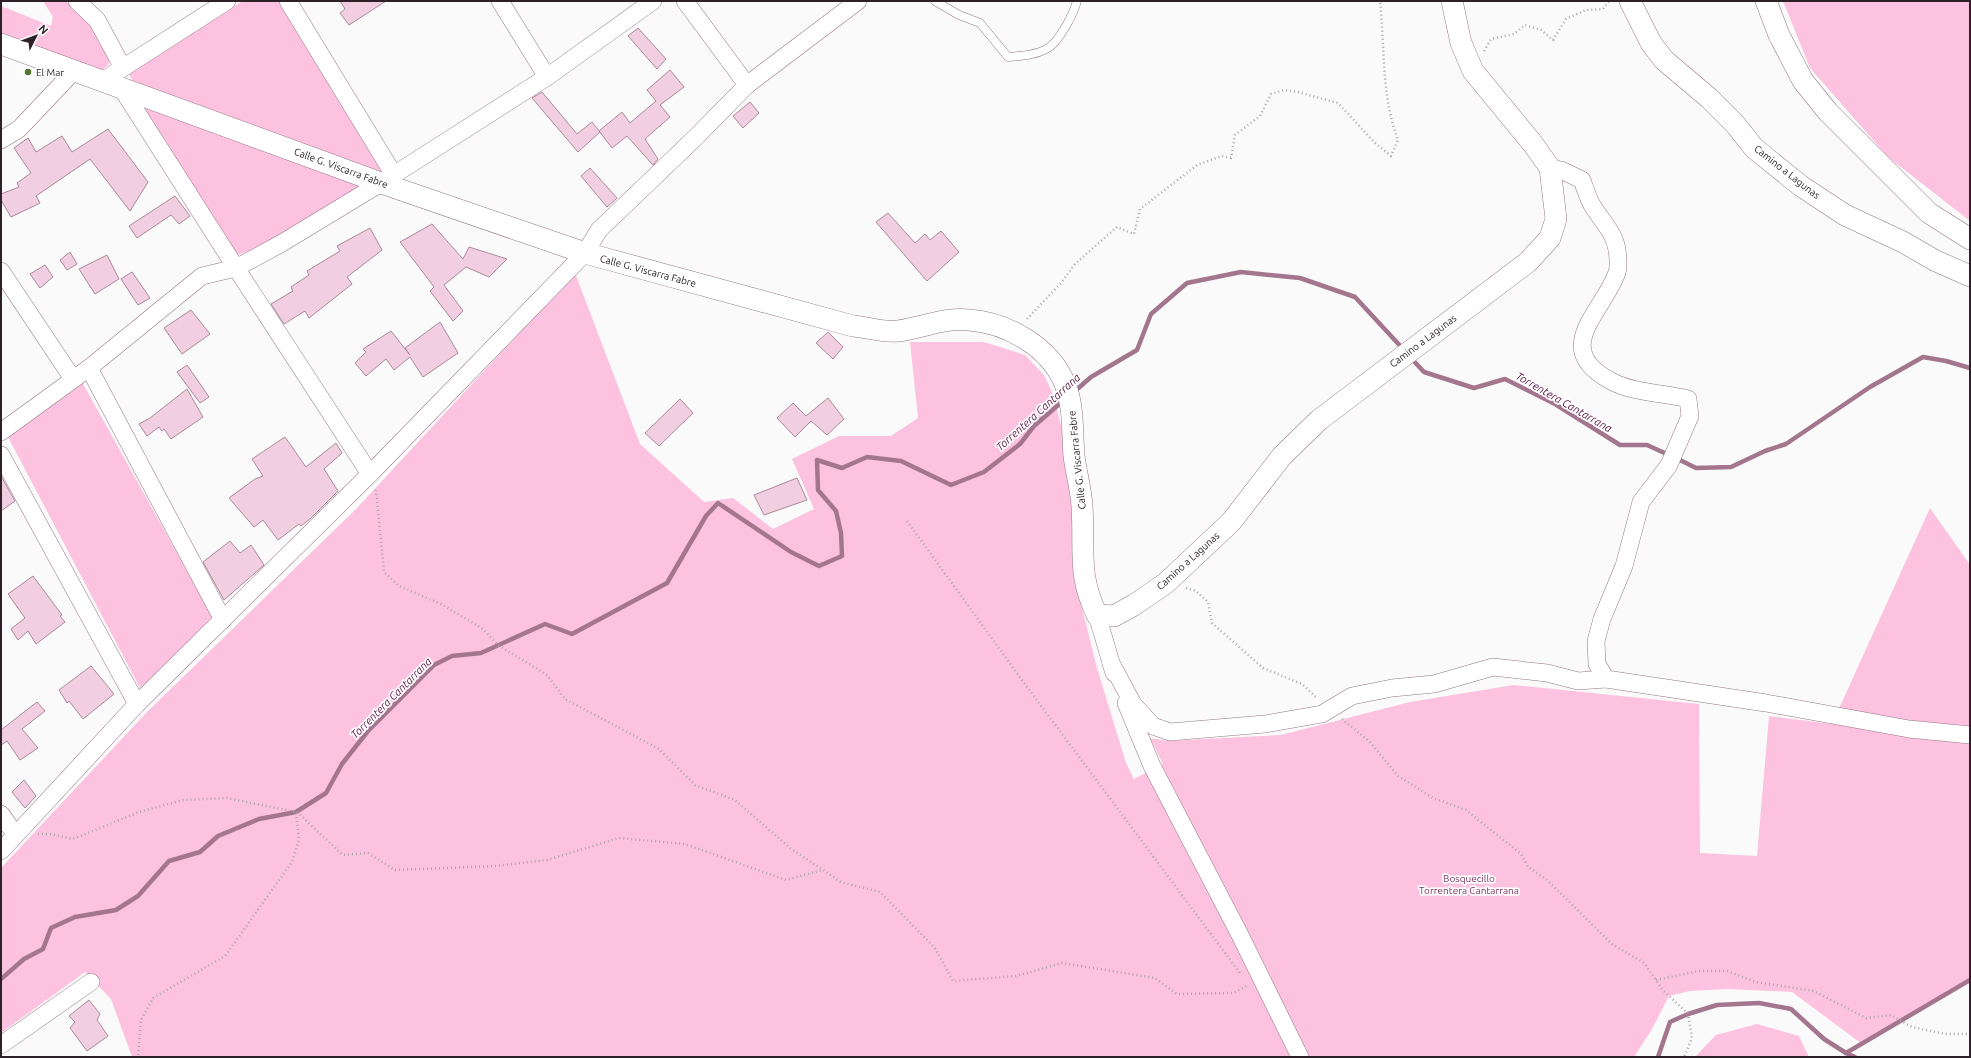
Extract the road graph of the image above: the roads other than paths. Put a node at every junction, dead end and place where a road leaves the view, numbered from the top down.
1 (77, 1) edge
2 (227, 1) edge
3 (288, 1) edge
4 (500, 1) edge
5 (653, 1) edge
6 (685, 1) edge
7 (858, 1) edge
8 (935, 1) edge
9 (1078, 1) edge
10 (1452, 1) edge
11 (1630, 1) edge
12 (1766, 1) edge
13 (1, 44) edge
14 (123, 68) junction
15 (74, 72) junction
16 (547, 77) junction
17 (101, 82) junction
18 (747, 85) junction
19 (122, 89) junction
20 (1, 140) edge
21 (1550, 168) junction
22 (388, 179) junction
23 (1970, 239) edge
24 (584, 253) junction
25 (236, 268) junction
26 (1, 271) edge
27 (1970, 276) edge
28 (89, 368) junction
29 (73, 379) junction
30 (1, 432) edge
31 (1, 455) edge
32 (370, 474) junction
33 (1097, 615) junction
34 (223, 620) junction
35 (1111, 663) junction
36 (1606, 679) junction
37 (137, 704) junction
38 (1970, 734) edge
39 (1, 814) edge
40 (15, 834) junction
41 (1, 851) edge
42 (91, 982) dead end
43 (1, 1045) edge
44 (1300, 1057) edge

1 - 14 street
2 - 14 street
3 - 22 street
4 - 16 street
5 - 16 street
6 - 18 street
7 - 18 street
8 - 9 lane
10 - 21 street, Camino a Lagunas
11 - 27 street, Camino a Lagunas
12 - 23 street
13 - 15 street, Calle G. Viscarra Fabre
14 - 17 street
15 - 17 street, Calle G. Viscarra Fabre
15 - 20 street
16 - 22 street
17 - 19 street, Calle G. Viscarra Fabre
18 - 24 street
19 - 22 street, Calle G. Viscarra Fabre
19 - 25 street
21 - 33 street, Camino a Lagunas
21 - 36 street
22 - 24 street, Calle G. Viscarra Fabre
22 - 25 street
24 - 32 street
24 - 33 street, Calle G. Viscarra Fabre
25 - 28 street
25 - 32 street
26 - 29 street
28 - 29 street
28 - 34 street
29 - 30 street
31 - 37 street
32 - 34 street
33 - 35 street
34 - 37 street
35 - 36 street
35 - 44 street
36 - 38 street
37 - 40 street
39 - 40 street
40 - 41 street
42 - 43 street

